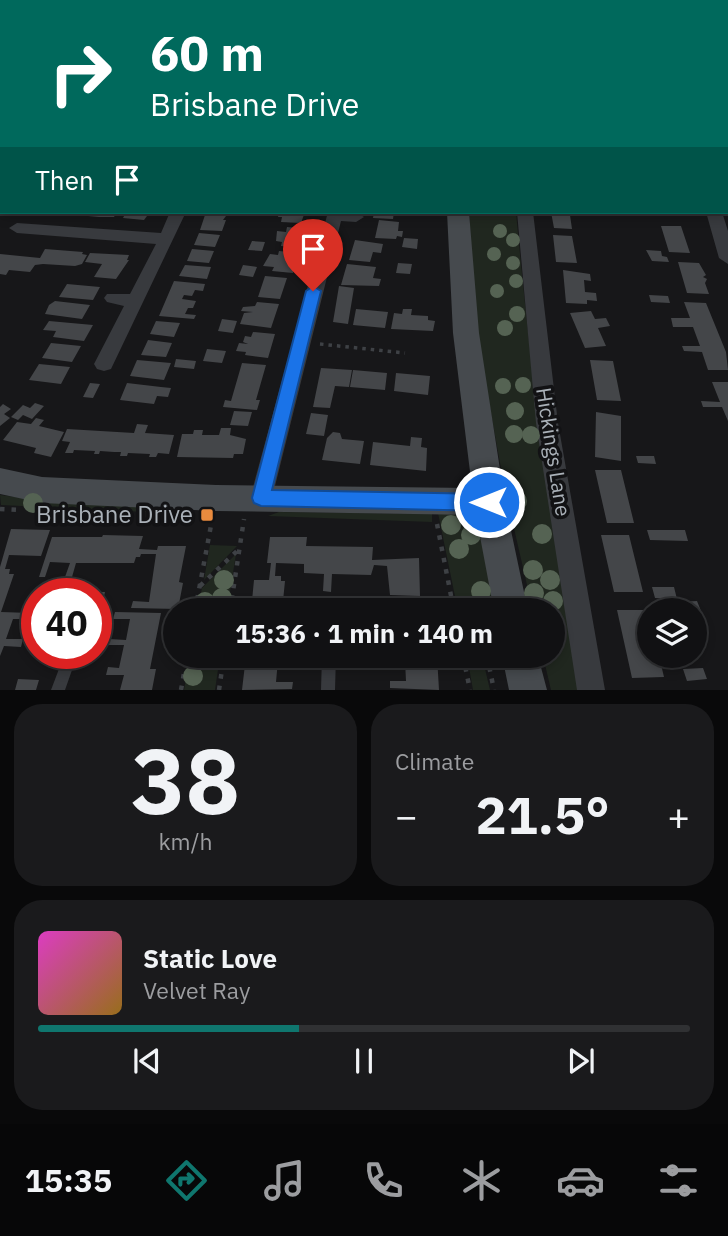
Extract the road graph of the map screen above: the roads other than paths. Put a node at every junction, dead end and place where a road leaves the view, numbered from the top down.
1 (176, 214) edge
2 (458, 214) edge
3 (525, 214) edge
4 (715, 214) edge
5 (356, 217) dead end
6 (17, 228) dead end
7 (38, 230) junction
8 (167, 239) junction
9 (28, 246) dead end
10 (728, 258) edge
11 (113, 298) dead end
12 (135, 300) junction
13 (104, 364) dead end
14 (0, 481) edge
15 (254, 498) junction
16 (489, 502) junction
17 (508, 598) edge
18 (329, 668) edge
19 (523, 668) edge
20 (65, 669) edge
21 (58, 690) edge
22 (328, 690) edge
23 (528, 690) edge
24 (591, 690) edge

1 - 8 street
2 - 16 street
3 - 24 street, Hickings Lane
4 - 10 street
5 - 15 street
6 - 7 street
7 - 8 street
7 - 9 street
8 - 12 street
11 - 12 street
12 - 13 street
14 - 15 street
15 - 16 street
16 - 17 main road
18 - 22 lane
19 - 23 main road
20 - 21 lane

